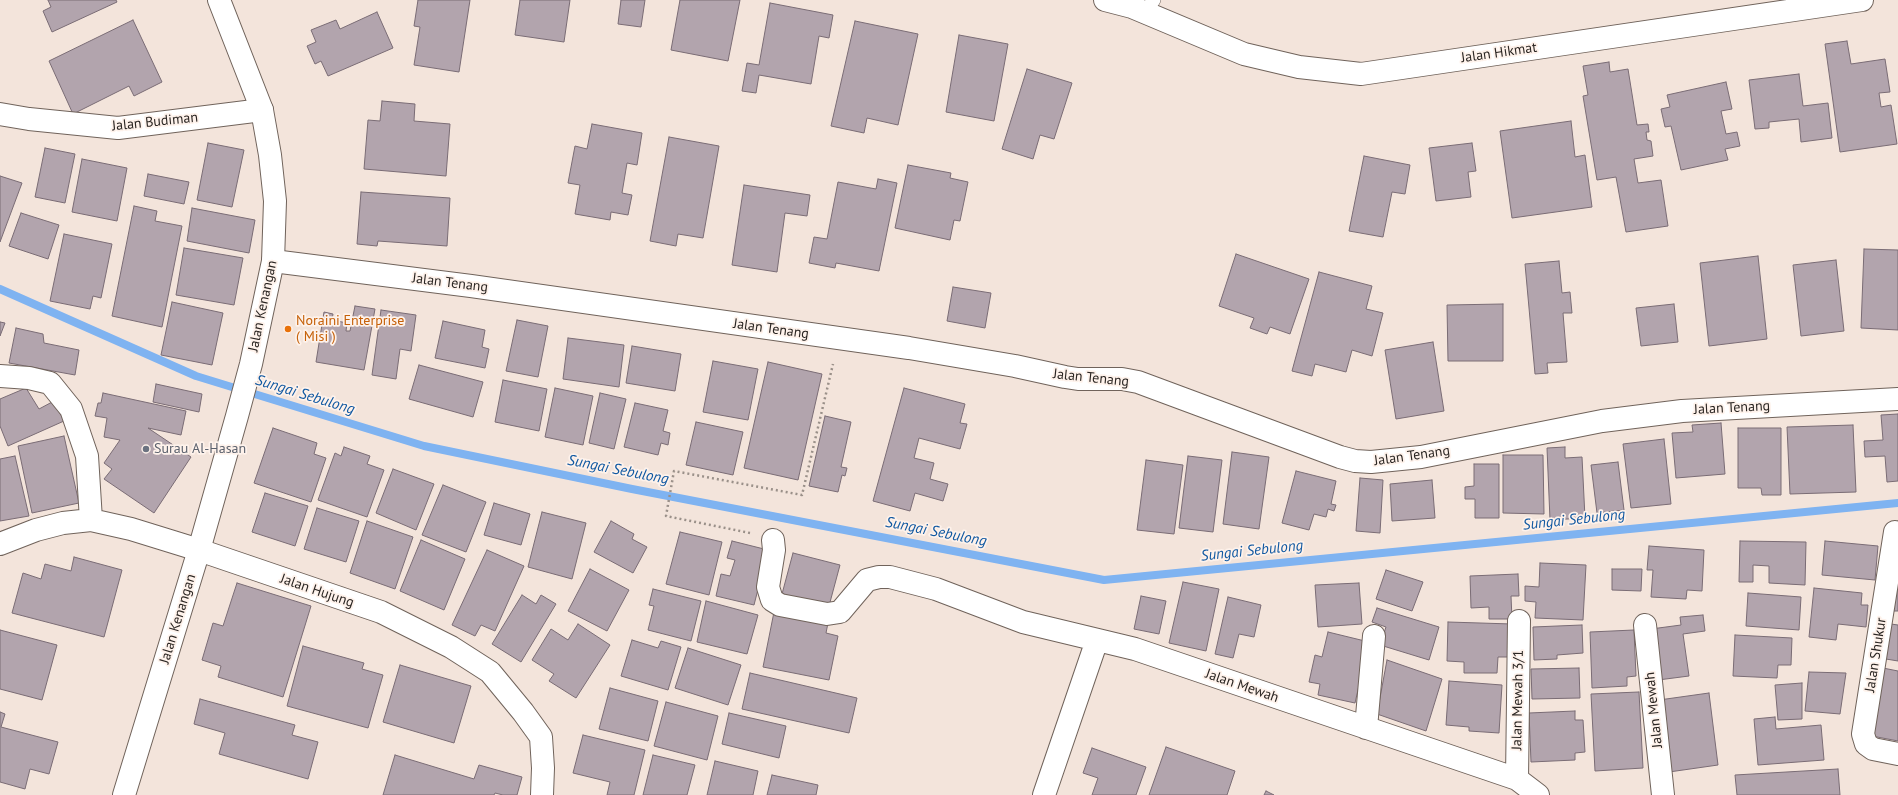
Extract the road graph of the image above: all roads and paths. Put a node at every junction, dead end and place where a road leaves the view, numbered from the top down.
1 (219, 0) edge
2 (1105, 0) edge
3 (1862, 0) edge
4 (1149, 6) edge
5 (262, 110) junction
6 (0, 114) edge
7 (273, 261) junction
8 (839, 338) junction
9 (0, 376) edge
10 (1898, 399) edge
11 (91, 520) junction
12 (1896, 532) dead end
13 (773, 540) joint
14 (0, 544) edge
15 (199, 550) junction
16 (1519, 621) dead end
17 (1645, 624) dead end
18 (1374, 636) dead end
19 (1097, 640) junction
20 (1366, 728) junction
21 (1898, 754) edge
22 (1517, 779) junction
23 (124, 795) edge
24 (542, 795) edge
25 (1044, 795) edge
26 (1538, 795) edge
27 (1663, 795) edge

1 - 5 street, Jalan Kenangan
2 - 4 street, Jalan Hikmat
3 - 4 street, Jalan Hikmat
5 - 6 street, Jalan Budiman
5 - 7 street, Jalan Kenangan
7 - 8 street, Jalan Tenang
7 - 15 street, Jalan Kenangan
8 - 10 street, Jalan Tenang
8 - 13 path
9 - 11 street
11 - 14 street, Jalan Hujung
11 - 15 street, Jalan Hujung
12 - 21 street, Jalan Shukur
13 - 19 street, Jalan Mewah
15 - 23 street, Jalan Kenangan
15 - 24 street, Jalan Hujung
16 - 22 street, Jalan Mewah 3/1
17 - 27 street, Jalan Mewah
18 - 20 street
19 - 20 street, Jalan Mewah
19 - 25 street
20 - 22 street, Jalan Mewah
22 - 26 street, Jalan Mewah

